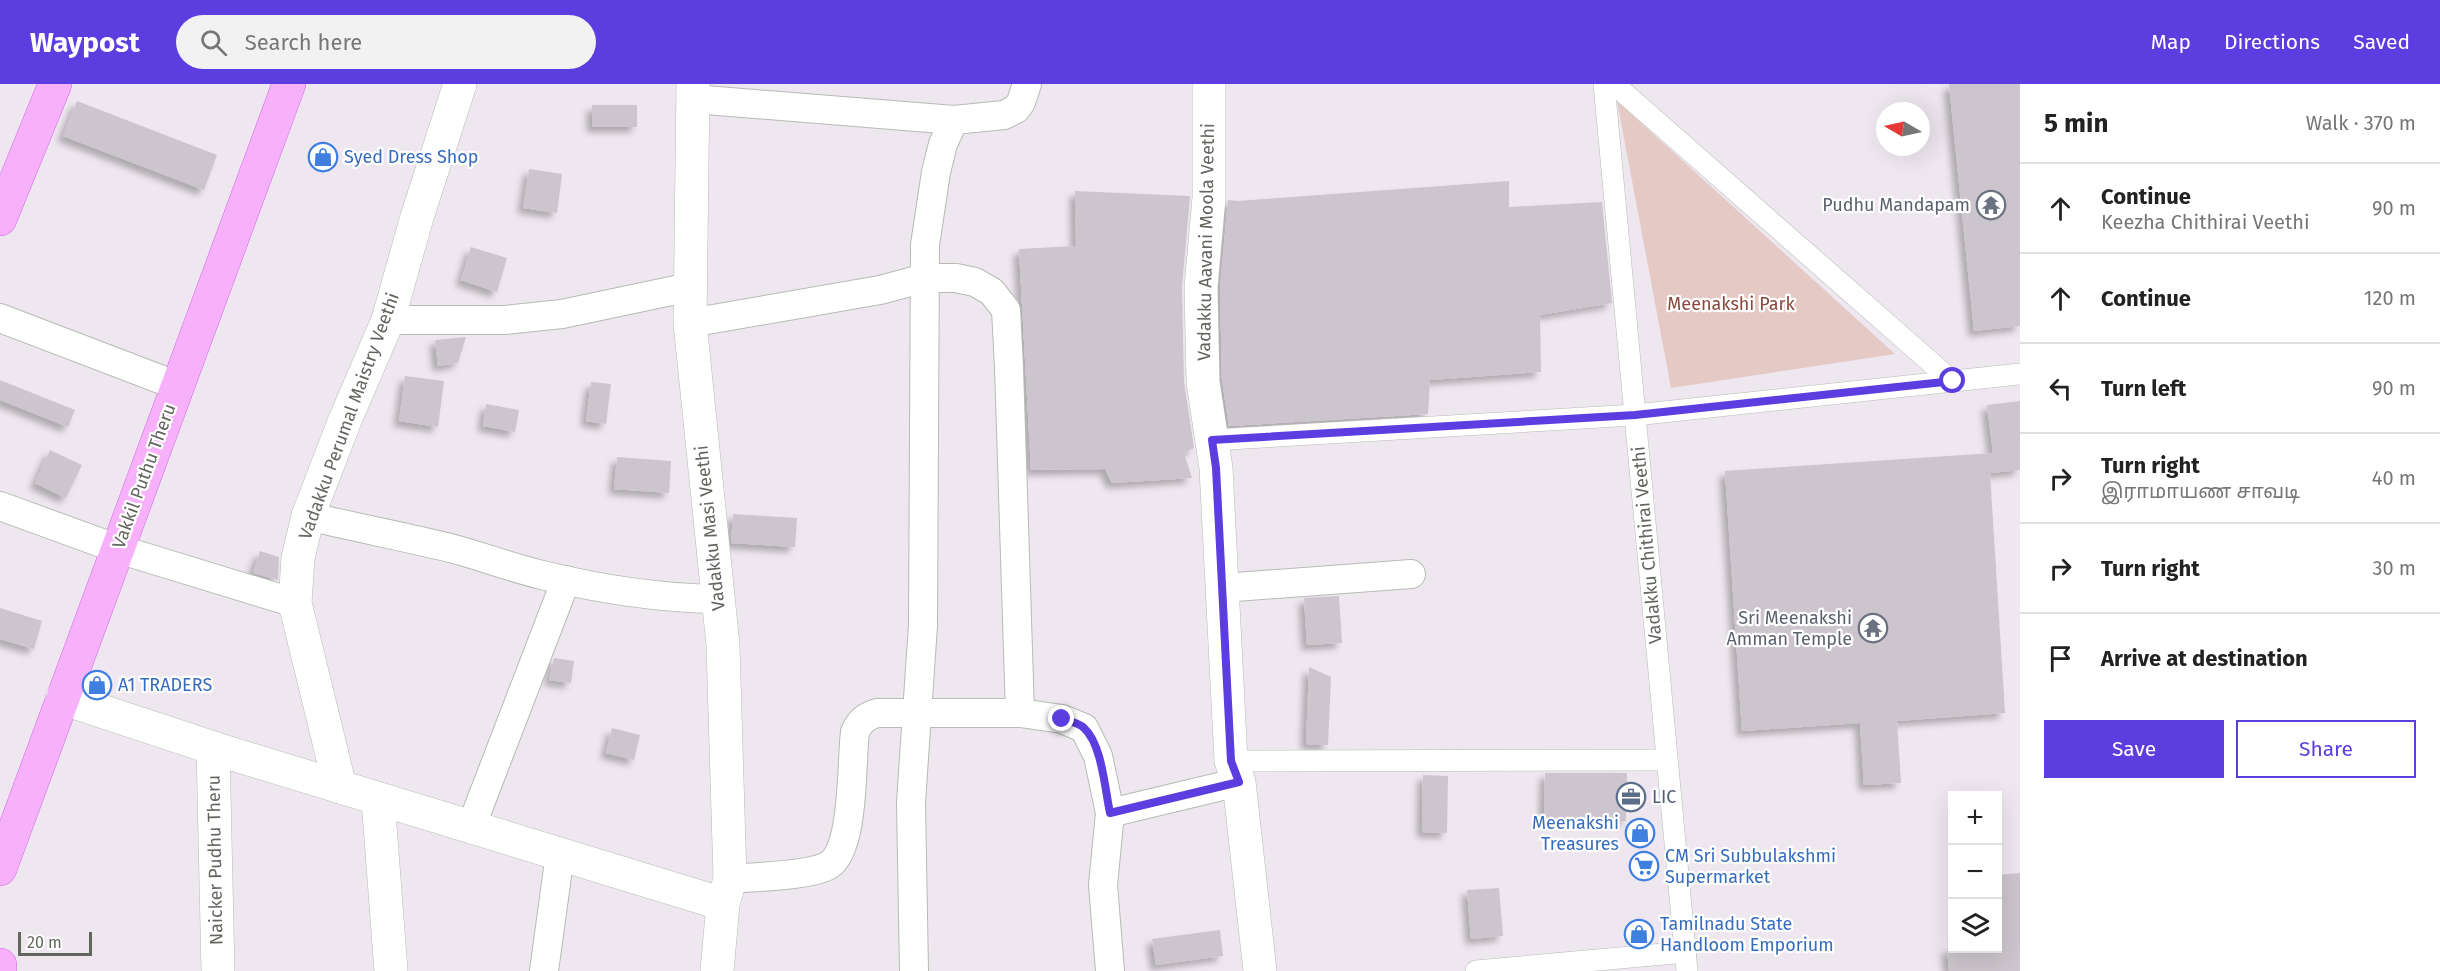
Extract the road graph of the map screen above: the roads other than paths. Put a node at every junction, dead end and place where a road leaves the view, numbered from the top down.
1 (55, 84) edge
2 (289, 84) edge
3 (460, 84) edge
4 (1027, 84) edge
5 (1209, 84) edge
6 (1604, 84) edge
7 (1614, 84) edge
8 (693, 91) edge
9 (954, 120) junction
10 (0, 219) edge
11 (925, 279) junction
12 (690, 287) junction
13 (0, 318) edge
14 (388, 320) junction
15 (690, 323) junction
16 (2020, 374) edge
17 (1953, 381) junction
18 (178, 386) junction
19 (1635, 415) junction
20 (1212, 440) junction
21 (0, 506) edge
22 (308, 516) junction
23 (117, 549) junction
24 (1411, 574) dead end
25 (566, 580) junction
26 (1222, 588) junction
27 (717, 599) junction
28 (295, 603) junction
29 (63, 698) junction
30 (1020, 712) junction
31 (918, 714) junction
32 (213, 748) junction
33 (1667, 760) junction
34 (1235, 771) junction
35 (340, 787) junction
36 (378, 799) junction
37 (1110, 813) junction
38 (471, 827) junction
39 (560, 854) junction
40 (0, 869) edge
41 (726, 892) junction
42 (1686, 961) edge
43 (0, 965) edge
44 (0, 971) edge
45 (218, 971) edge
46 (391, 971) edge
47 (544, 971) edge
48 (717, 971) edge
49 (914, 971) edge
50 (1110, 971) edge
51 (1260, 971) edge
52 (1476, 971) edge

1 - 10 main road
2 - 18 main road, Vakkil Puthu Theru
3 - 14 street, Vadakku Perumal Maistry Veethi
4 - 9 street
5 - 20 street, Vadakku Aavani Moola Veethi
6 - 19 street, Vadakku Chithirai Veethi
7 - 17 street
8 - 9 street
8 - 12 street, Vadakku Masi Veethi
9 - 11 street
11 - 15 street
11 - 30 street
11 - 31 street
12 - 14 street
12 - 15 street, Vadakku Masi Veethi
13 - 18 street
14 - 22 street, Vadakku Perumal Maistry Veethi
15 - 27 street, Vadakku Masi Veethi
16 - 17 street
17 - 19 street
18 - 23 main road, Vakkil Puthu Theru
19 - 20 street
19 - 33 street, Vadakku Chithirai Veethi
20 - 26 street, Vadakku Aavani Moola Veethi
21 - 23 street
22 - 25 street
22 - 28 street, Vadakku Perumal Maistry Veethi
23 - 28 street
23 - 29 main road, Vakkil Puthu Theru
24 - 26 street
25 - 27 street
25 - 38 street
26 - 34 street, Vadakku Aavani Moola Veethi
27 - 41 street, Vadakku Masi Veethi
28 - 35 street, Vadakku Perumal Maistry Veethi
29 - 32 street
29 - 40 main road, Vakkil Puthu Theru
30 - 31 street
30 - 37 street
31 - 41 street
31 - 49 street
32 - 35 street
32 - 45 street, Naicker Pudhu Theru
33 - 34 street
33 - 42 street, Vadakku Chithirai Veethi
34 - 37 street
34 - 51 street, Vadakku Aavani Moola Veethi
35 - 36 street
36 - 38 street
36 - 46 street
37 - 50 street
38 - 39 street
39 - 41 street
39 - 47 street
41 - 48 street, Vadakku Masi Veethi
42 - 52 street
43 - 44 main road

